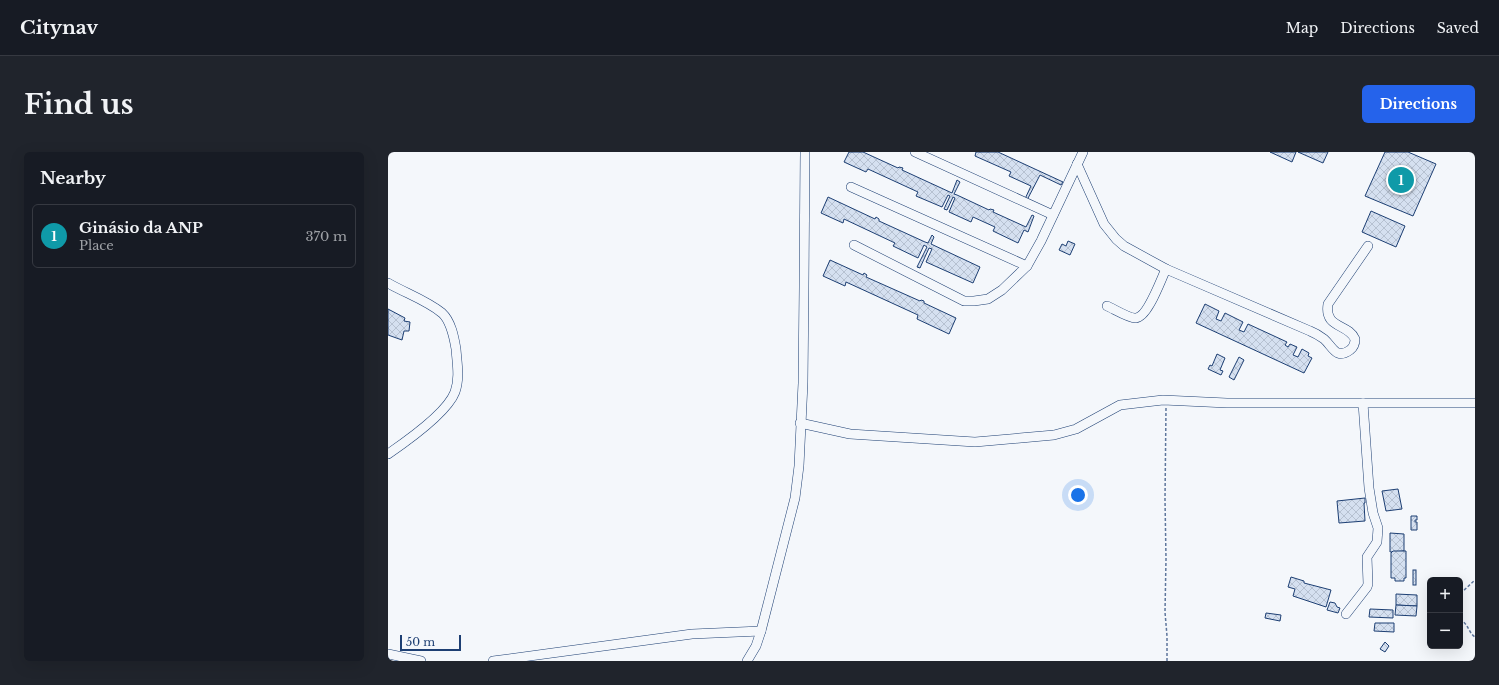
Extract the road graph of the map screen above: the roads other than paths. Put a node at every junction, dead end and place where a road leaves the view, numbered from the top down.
1 (805, 152) edge
2 (914, 152) edge
3 (1083, 152) edge
4 (1077, 164) junction
5 (851, 187) dead end
6 (1053, 215) junction
7 (854, 245) dead end
8 (1368, 246) dead end
9 (1027, 266) junction
10 (1166, 269) junction
11 (388, 283) edge
12 (1108, 306) dead end
13 (1363, 403) junction
14 (1475, 403) edge
15 (800, 423) junction
16 (388, 454) edge
17 (1346, 614) dead end
18 (761, 631) junction
19 (388, 654) edge
20 (421, 661) edge
21 (493, 661) edge
22 (747, 661) edge

1 - 15 street
2 - 6 street
3 - 4 street
4 - 6 street
4 - 10 street
5 - 9 street
6 - 9 street
7 - 9 street
8 - 10 street
10 - 12 street
11 - 16 street
13 - 14 street
13 - 15 street
13 - 17 street
15 - 18 street
18 - 21 street
18 - 22 street
19 - 20 street

